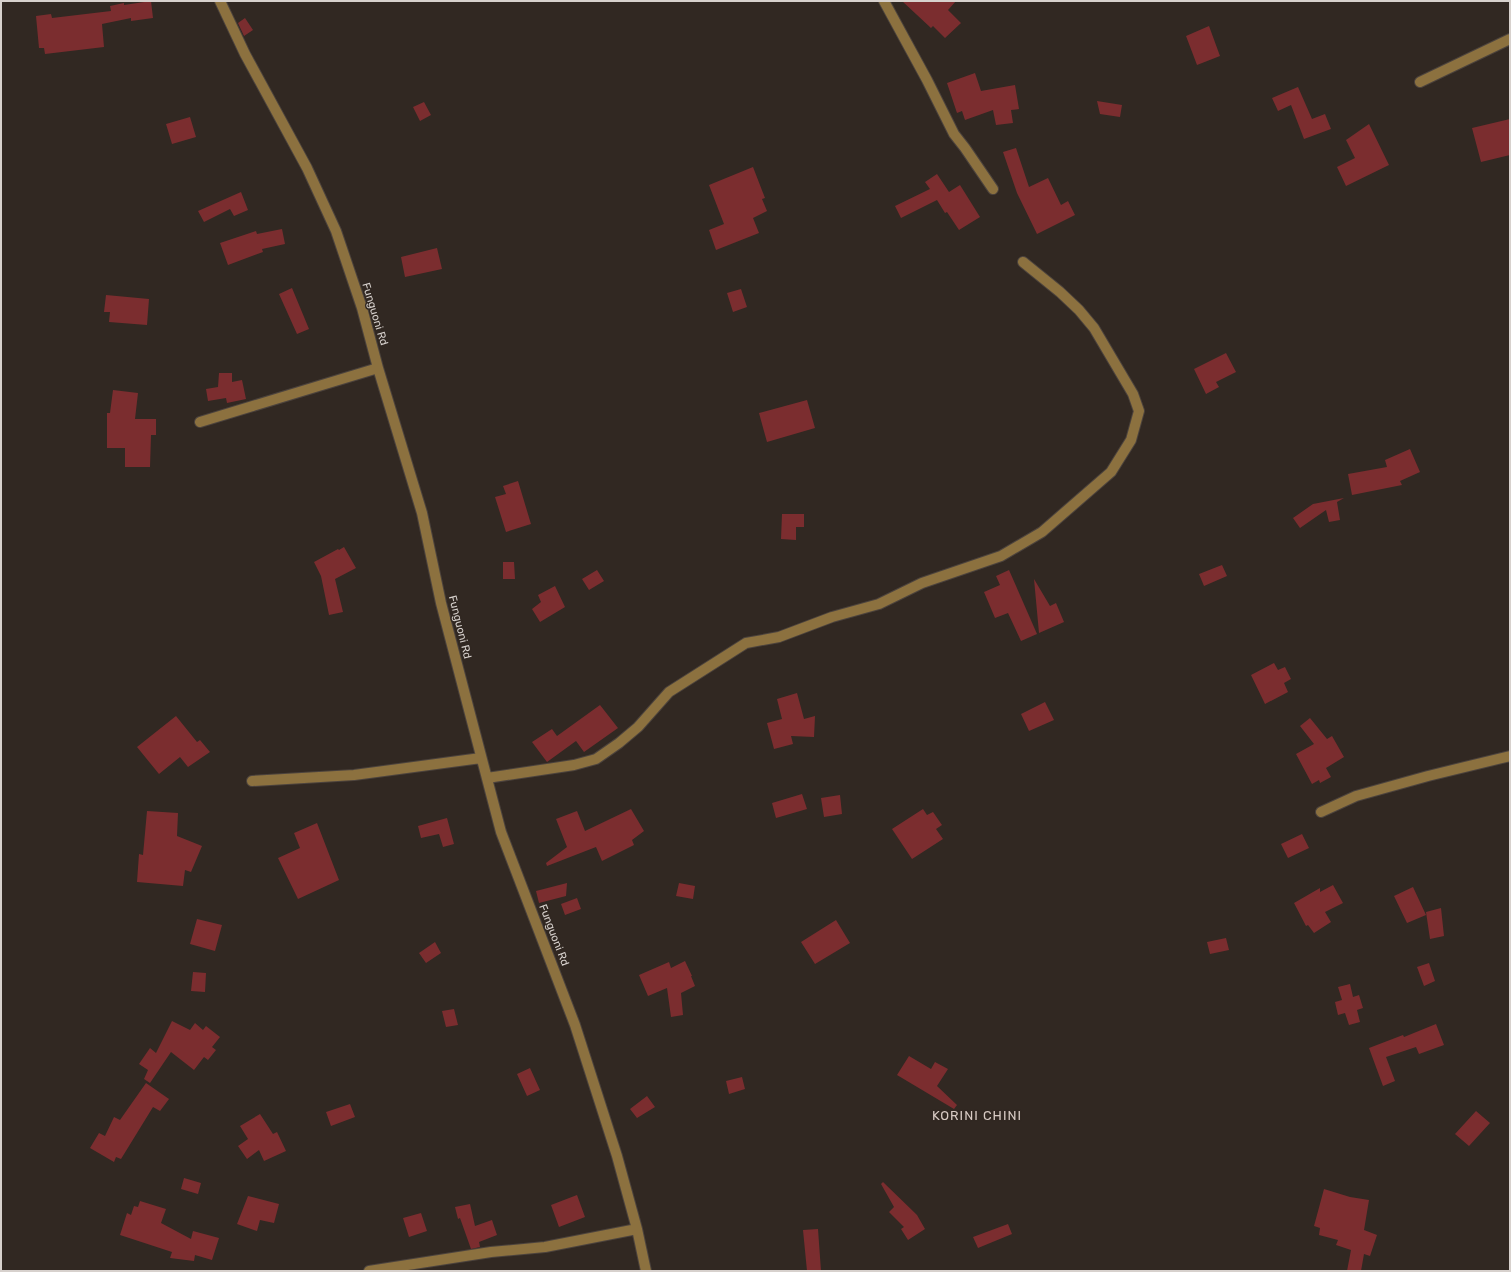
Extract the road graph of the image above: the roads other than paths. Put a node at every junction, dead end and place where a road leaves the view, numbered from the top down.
1 (884, 1) edge
2 (223, 2) edge
3 (1510, 39) edge
4 (1420, 82) dead end
5 (993, 190) dead end
6 (1022, 262) dead end
7 (378, 368) junction
8 (200, 422) dead end
9 (1510, 756) edge
10 (481, 758) junction
11 (487, 778) junction
12 (252, 781) dead end
13 (1321, 812) dead end
14 (637, 1230) junction
15 (369, 1271) edge
16 (646, 1271) edge

1 - 5 street
2 - 7 street, Funguoni Rd
3 - 4 street
6 - 11 street
7 - 8 street
7 - 10 street, Funguoni Rd
9 - 13 street
10 - 11 street, Funguoni Rd
10 - 12 street
11 - 14 street, Funguoni Rd
14 - 15 street
14 - 16 street, Funguoni Rd

